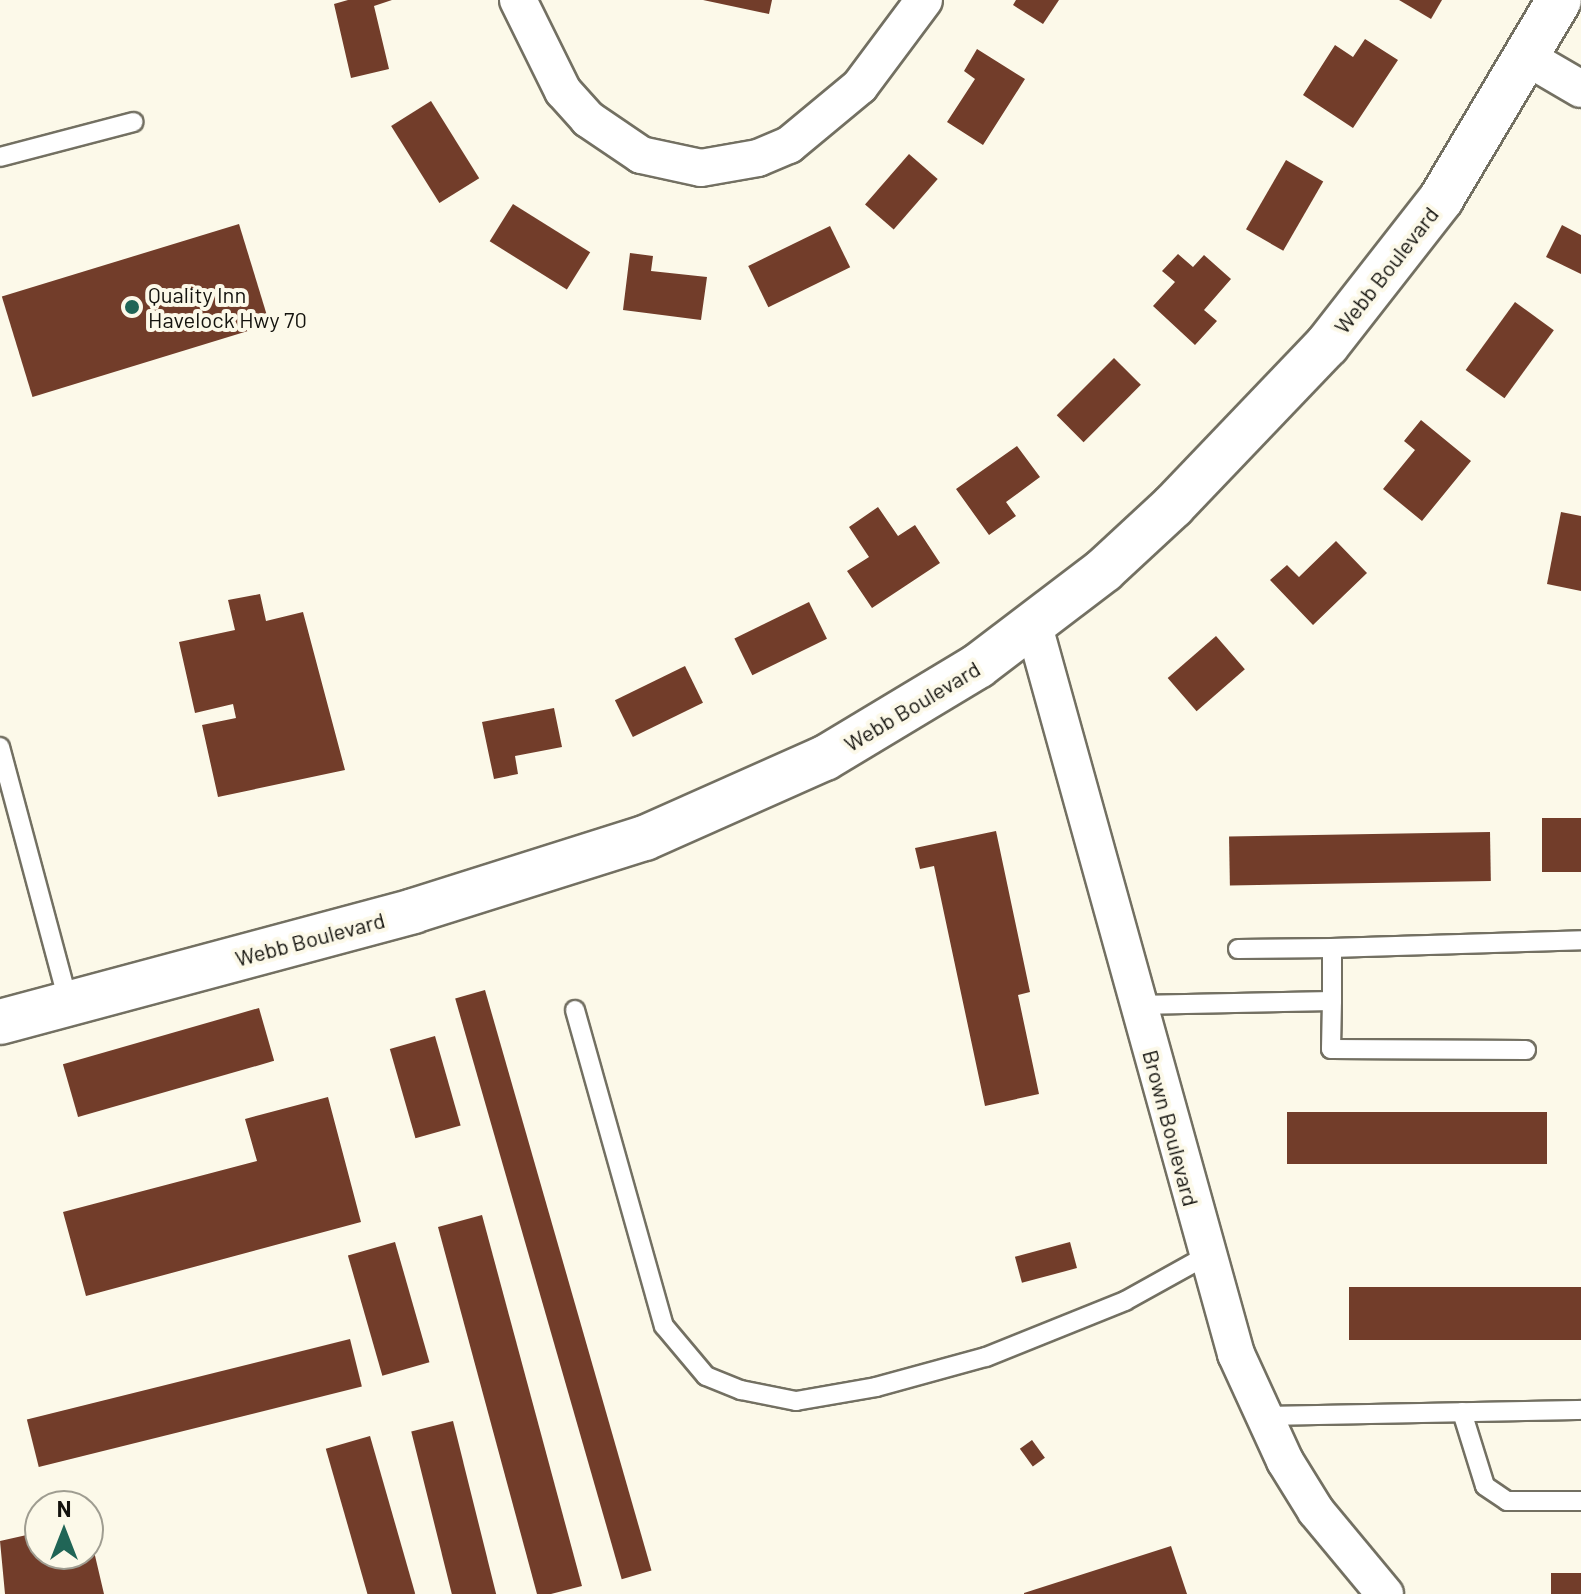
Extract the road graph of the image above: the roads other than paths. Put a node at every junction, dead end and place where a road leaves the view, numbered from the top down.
1 (518, 0) edge
2 (924, 0) edge
3 (1559, 0) edge
4 (1528, 58) junction
5 (1581, 89) edge
6 (133, 122) dead end
7 (0, 157) edge
8 (1034, 626) junction
9 (0, 747) edge
10 (4, 776) edge
11 (1581, 940) edge
12 (1332, 948) junction
13 (1238, 949) dead end
14 (1332, 1001) junction
15 (69, 1004) junction
16 (1137, 1005) junction
17 (575, 1010) dead end
18 (0, 1022) edge
19 (1526, 1050) dead end
20 (1206, 1256) junction
21 (1581, 1410) edge
22 (1462, 1412) junction
23 (1262, 1416) junction
24 (1581, 1501) edge
25 (1385, 1594) edge

1 - 2 street
3 - 4 street, Webb Boulevard
4 - 5 street
4 - 8 street, Webb Boulevard
6 - 7 lane
8 - 15 street, Webb Boulevard
8 - 16 street, Brown Boulevard
9 - 10 lane
10 - 15 lane
11 - 12 lane
12 - 13 lane
12 - 14 lane
14 - 16 lane
14 - 19 lane
15 - 18 street, Webb Boulevard
16 - 20 street, Brown Boulevard
17 - 20 lane
20 - 23 street, Brown Boulevard
21 - 22 lane
22 - 23 lane
22 - 24 lane
23 - 25 street, Brown Boulevard

